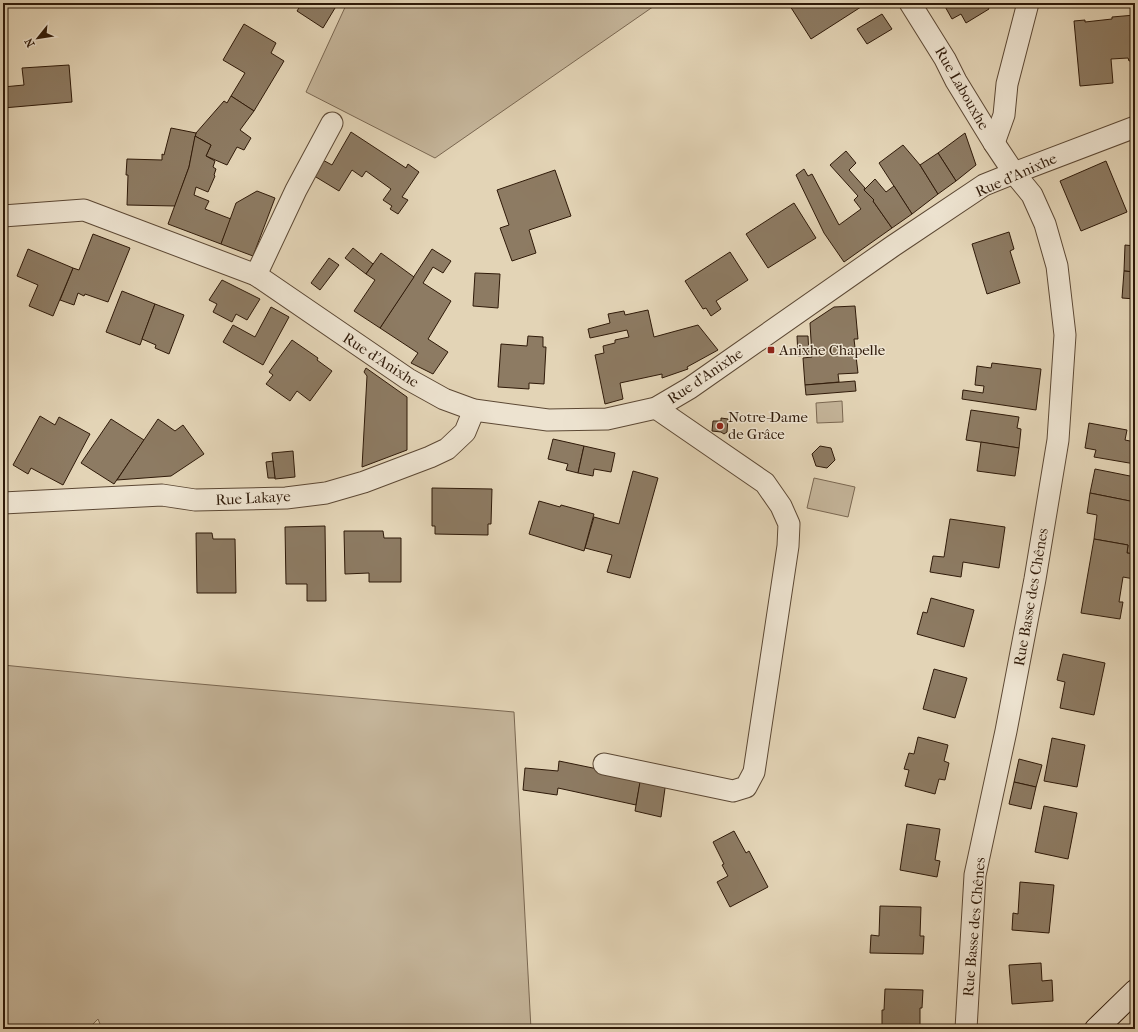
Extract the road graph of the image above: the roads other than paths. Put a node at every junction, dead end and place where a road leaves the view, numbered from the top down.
1 (910, 3) edge
2 (1028, 3) edge
3 (332, 123) dead end
4 (1135, 127) edge
5 (994, 143) junction
6 (1014, 173) junction
7 (3, 216) edge
8 (256, 274) junction
9 (656, 408) junction
10 (474, 410) junction
11 (3, 503) edge
12 (604, 764) dead end
13 (1135, 990) edge
14 (966, 1029) edge
15 (1096, 1029) edge

1 - 5 street, Rue Labouxhe
2 - 5 street
3 - 8 street
4 - 6 street, Rue d'Anixhe
5 - 6 street, Rue Labouxhe
6 - 9 street, Rue d'Anixhe
6 - 14 street, Rue Basse des Chênes
7 - 8 street, Rue d'Anixhe
8 - 10 street, Rue d'Anixhe
9 - 10 street, Rue d'Anixhe
9 - 12 street
10 - 11 street, Rue Lakaye
13 - 15 main road

